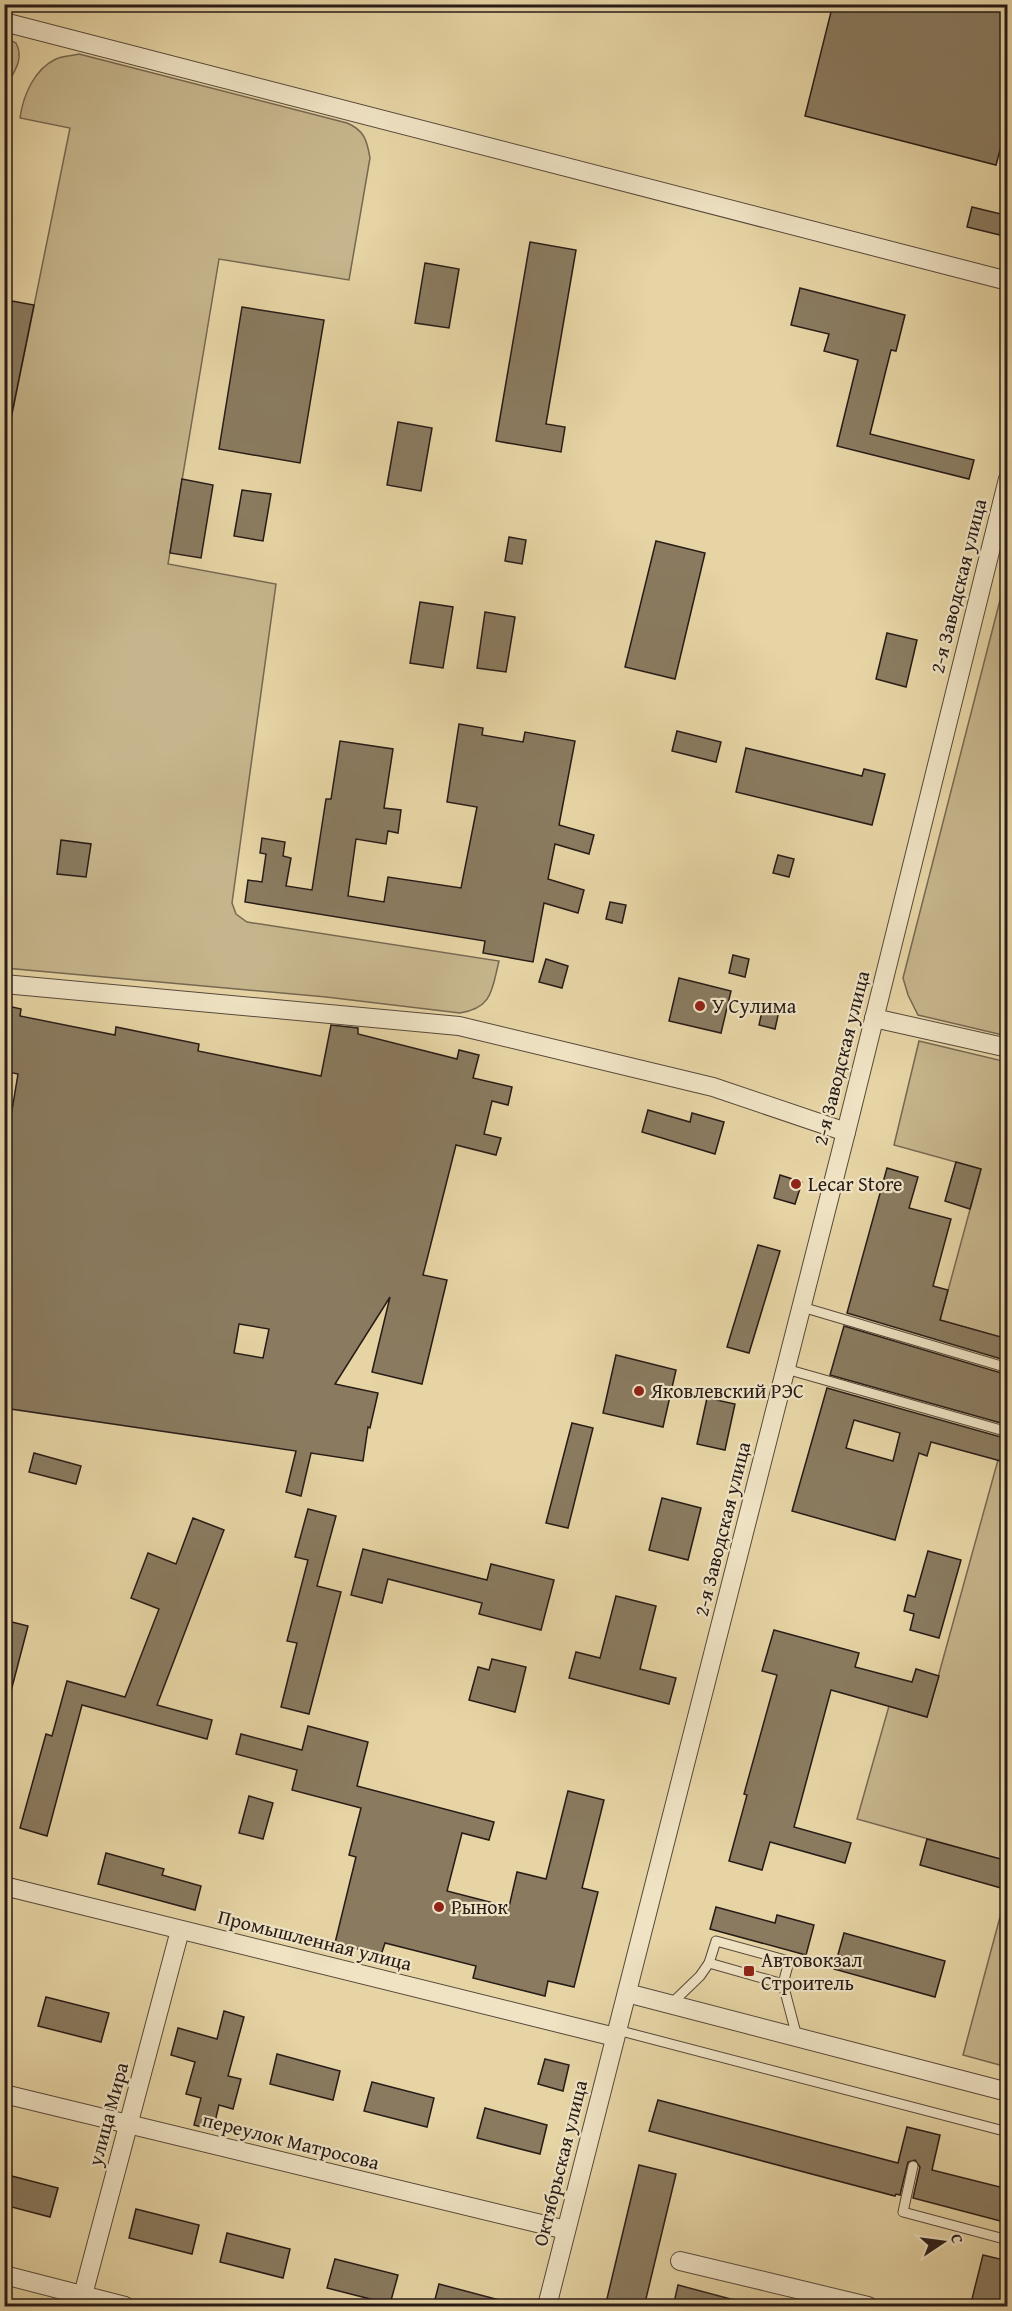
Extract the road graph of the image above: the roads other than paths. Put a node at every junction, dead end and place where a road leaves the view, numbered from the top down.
1 (4, 22) edge
2 (1008, 281) edge
3 (1008, 479) edge
4 (4, 984) edge
5 (874, 1018) junction
6 (1008, 1048) edge
7 (846, 1132) junction
8 (802, 1307) junction
9 (1008, 1368) edge
10 (786, 1369) junction
11 (1008, 1432) edge
12 (4, 1886) edge
13 (179, 1934) dead end
14 (709, 1964) junction
15 (783, 1984) junction
16 (627, 1993) junction
17 (670, 2004) junction
18 (616, 2034) junction
19 (797, 2037) junction
20 (1008, 2092) edge
21 (4, 2094) edge
22 (128, 2125) junction
23 (1008, 2132) edge
24 (913, 2166) dead end
25 (566, 2230) junction
26 (1008, 2240) edge
27 (680, 2261) dead end
28 (4, 2275) edge
29 (81, 2301) edge
30 (125, 2307) edge
31 (547, 2307) edge
32 (868, 2307) edge

1 - 2 street
3 - 5 street, 2-я Заводская улица
4 - 7 street
5 - 6 street
5 - 7 street, 2-я Заводская улица
7 - 8 street, 2-я Заводская улица
8 - 9 lane
8 - 10 street, 2-я Заводская улица
10 - 11 lane
10 - 16 street, 2-я Заводская улица
12 - 18 street, Промышленная улица
13 - 22 street, улица Мира
14 - 15 lane
14 - 15 lane
14 - 17 lane
15 - 19 lane
16 - 17 street
16 - 18 street, 2-я Заводская улица
17 - 19 street
18 - 23 lane
18 - 25 street, Октябрьская улица
19 - 20 street
21 - 22 street, переулок Матросова
22 - 25 street, переулок Матросова
22 - 29 street, улица Мира
24 - 26 lane
25 - 31 street, Октябрьская улица
27 - 32 street
28 - 29 street
29 - 30 street

